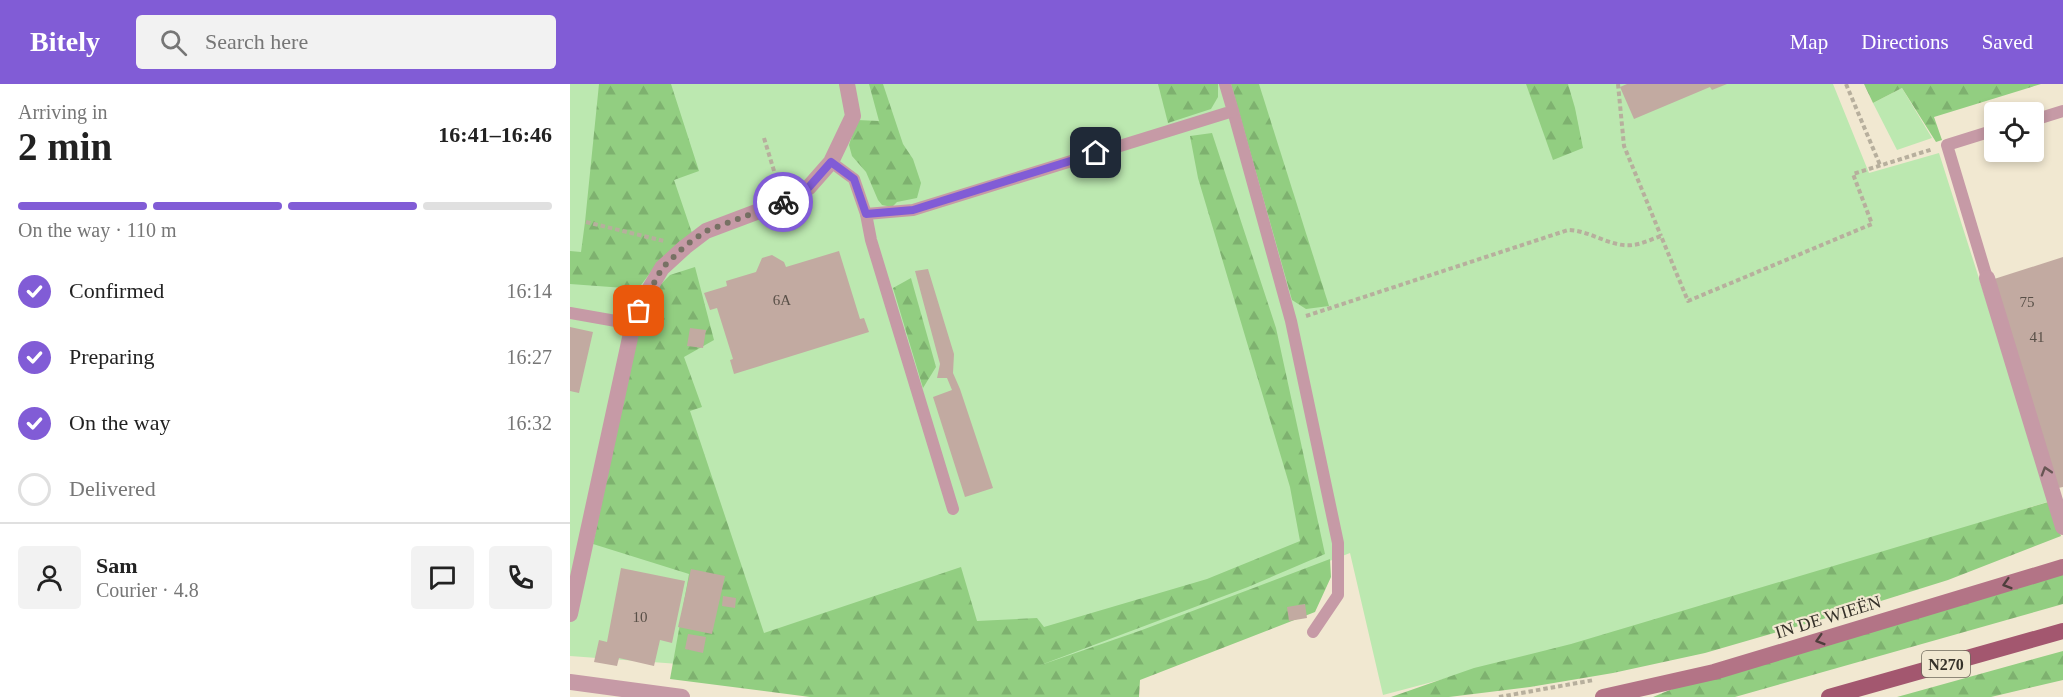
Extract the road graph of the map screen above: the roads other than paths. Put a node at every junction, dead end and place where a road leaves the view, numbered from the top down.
1 (847, 84) edge
2 (1225, 84) edge
3 (1233, 111) junction
4 (2063, 111) edge
5 (2044, 117) edge
6 (1984, 133) edge
7 (831, 162) junction
8 (866, 214) junction
9 (1987, 278) joint
10 (570, 313) edge
11 (633, 324) junction
12 (953, 509) dead end
13 (2063, 527) edge
14 (2063, 567) edge
15 (570, 614) edge
16 (2063, 631) edge
17 (1312, 632) dead end
18 (570, 682) edge
19 (682, 697) edge
20 (1603, 697) edge
21 (1829, 697) edge

1 - 7 street
2 - 3 lane
3 - 8 lane
3 - 17 lane
4 - 5 lane
6 - 9 lane
7 - 8 lane
7 - 11 street
8 - 12 lane
13 -> 9 street
10 - 11 lane
11 - 15 street
14 -> 20 main road, IN DE WIEËN
16 - 21 main road, N270
18 - 19 street

